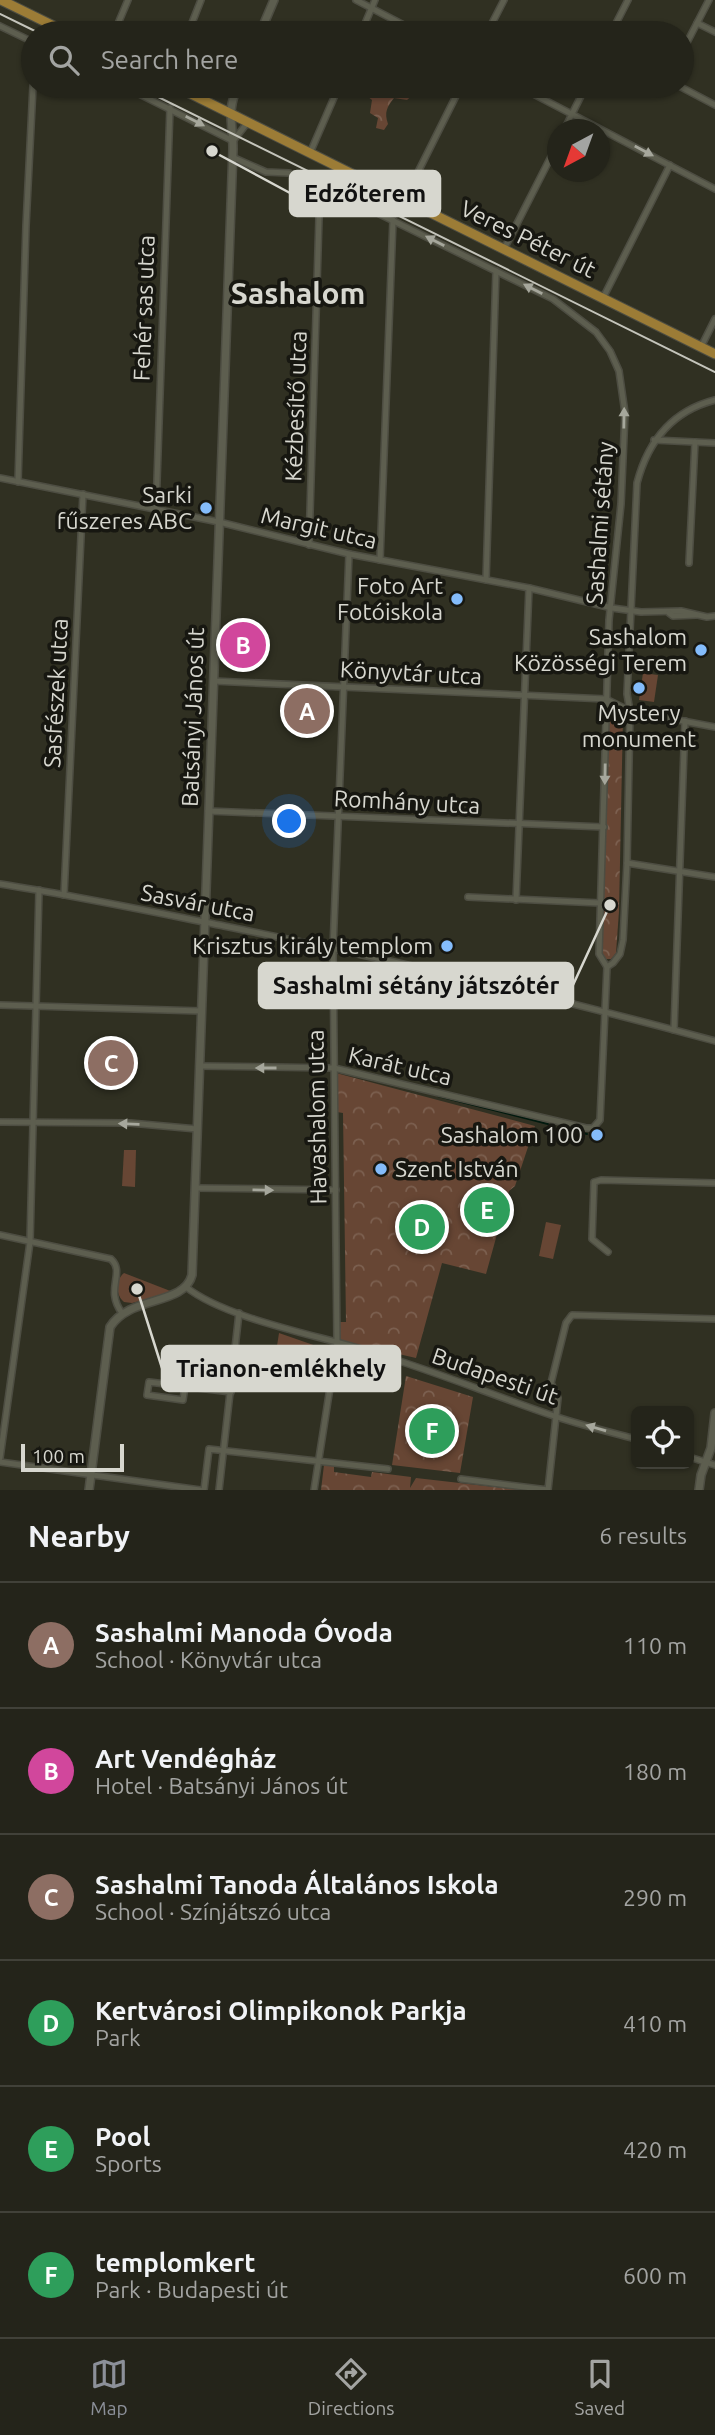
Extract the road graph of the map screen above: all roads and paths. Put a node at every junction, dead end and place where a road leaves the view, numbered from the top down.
1 (1, 0) edge
2 (128, 0) edge
3 (201, 0) edge
4 (274, 0) edge
5 (356, 0) edge
6 (375, 0) edge
7 (504, 0) edge
8 (628, 0) edge
9 (709, 0) edge
10 (16, 4) edge
11 (372, 8) junction
12 (46, 21) edge
13 (119, 21) edge
14 (193, 21) edge
15 (265, 21) edge
16 (366, 21) edge
17 (396, 21) edge
18 (493, 21) edge
19 (617, 21) edge
20 (697, 23) junction
21 (0, 26) edge
22 (694, 29) edge
23 (715, 32) edge
24 (21, 36) edge
25 (694, 94) edge
26 (32, 98) edge
27 (149, 98) edge
28 (199, 98) edge
29 (232, 98) edge
30 (334, 98) edge
31 (455, 98) edge
32 (541, 98) edge
33 (580, 98) edge
34 (715, 105) edge
35 (170, 108) junction
36 (230, 113) junction
37 (572, 114) junction
38 (570, 119) edge
39 (248, 122) junction
40 (233, 141) junction
41 (310, 153) junction
42 (232, 158) junction
43 (547, 165) edge
44 (670, 165) junction
45 (320, 185) junction
46 (715, 188) edge
47 (404, 200) junction
48 (393, 219) junction
49 (504, 249) junction
50 (496, 271) junction
51 (603, 298) junction
52 (568, 309) joint
53 (715, 319) edge
54 (701, 347) junction
55 (715, 354) edge
56 (715, 400) edge
57 (654, 440) junction
58 (695, 442) junction
59 (715, 443) edge
60 (0, 478) edge
61 (19, 482) junction
62 (83, 494) junction
63 (621, 504) junction
64 (635, 505) junction
65 (156, 509) junction
66 (219, 522) junction
67 (309, 545) junction
68 (349, 554) junction
69 (380, 560) junction
70 (689, 563) dead end
71 (486, 580) junction
72 (529, 588) junction
73 (612, 608) junction
74 (631, 610) junction
75 (715, 616) edge
76 (213, 681) junction
77 (343, 687) junction
78 (524, 696) junction
79 (606, 699) junction
80 (631, 711) junction
81 (685, 721) junction
82 (715, 727) edge
83 (208, 811) junction
84 (338, 816) junction
85 (519, 825) junction
86 (604, 827) junction
87 (627, 863) junction
88 (681, 870) junction
89 (715, 877) edge
90 (0, 884) edge
91 (39, 890) junction
92 (64, 895) junction
93 (468, 897) dead end
94 (516, 900) junction
95 (600, 904) junction
96 (204, 922) junction
97 (333, 948) junction
98 (607, 967) junction
99 (0, 1005) edge
100 (36, 1006) junction
101 (201, 1011) junction
102 (605, 1012) junction
103 (674, 1030) junction
104 (715, 1041) edge
105 (199, 1066) junction
106 (334, 1068) junction
107 (0, 1122) edge
108 (32, 1123) junction
109 (197, 1129) junction
110 (590, 1129) joint
111 (715, 1183) edge
112 (195, 1188) junction
113 (336, 1190) junction
114 (0, 1235) edge
115 (30, 1242) junction
116 (608, 1252) dead end
117 (184, 1289) junction
118 (122, 1313) junction
119 (239, 1313) junction
120 (715, 1319) edge
121 (337, 1343) junction
122 (185, 1386) junction
123 (231, 1392) junction
124 (715, 1413) edge
125 (556, 1416) junction
126 (631, 1438) edge
127 (224, 1450) junction
128 (694, 1459) edge
129 (0, 1460) edge
130 (318, 1460) junction
131 (711, 1464) edge
132 (388, 1469) dead end
133 (91, 1474) junction
134 (461, 1479) dead end
135 (89, 1490) edge
136 (202, 1490) edge
137 (219, 1490) edge
138 (314, 1490) edge
139 (548, 1490) edge
140 (699, 1490) edge

1 - 10 main road
2 - 13 street
3 - 14 street
4 - 15 street
5 - 11 street
6 - 11 street
7 - 18 street
8 - 19 street
9 - 20 street
10 - 12 main road
11 - 16 street
11 - 17 street
20 - 22 street
20 - 23 street
21 - 24 street
25 - 34 street
26 - 61 street
27 - 35 street
28 - 36 main road, Veres Péter út
29 - 36 street
30 - 41 street
31 - 47 street
32 - 37 street
33 - 37 street
35 -> 40 street
35 - 65 street, Fehér sas utca
36 - 39 main road, Veres Péter út
36 - 40 street, Batsányi János út
37 - 38 street
37 -> 44 street
39 - 40 street
39 - 41 main road, Veres Péter út
40 - 42 street, Batsányi János út
41 - 47 main road, Veres Péter út
42 - 45 street, Veres Péter út
42 - 66 street, Batsányi János út
43 - 49 street
44 - 46 street
44 - 51 street
45 - 48 street, Veres Péter út
45 - 67 street, Kézbesítő utca
47 - 49 main road, Veres Péter út
50 -> 48 street, Veres Péter út
48 - 69 street
49 - 51 main road, Veres Péter út
52 -> 50 street, Veres Péter út
50 - 71 street
51 - 54 main road, Veres Péter út
63 -> 52 street, Sashalmi sétány
53 - 54 street
54 - 55 main road, Veres Péter út
56 - 57 street
57 - 58 street
57 - 64 street, Sashalmi sétány
58 - 59 street
58 - 70 street
60 - 61 street, Margit utca
61 - 62 street, Margit utca
62 - 65 street, Margit utca
62 - 92 street, Sasfészek utca
63 - 64 street
63 - 73 street, Sashalmi sétány
64 - 74 street, Sashalmi sétány
65 - 66 street, Margit utca
66 - 67 street, Margit utca
66 - 76 street, Batsányi János út
67 - 68 street, Margit utca
68 - 69 street, Margit utca
68 - 77 street, Havashalom utca
69 - 71 street, Margit utca
71 - 72 street, Margit utca
72 - 73 street, Margit utca
72 - 78 street
73 - 74 street, Margit utca
73 - 79 street, Sashalmi sétány
74 - 75 street, Margit utca
74 - 80 street, Sashalmi sétány
76 - 77 street, Könyvtár utca
76 - 83 street, Batsányi János út
77 - 78 street, Könyvtár utca
77 - 84 street, Havashalom utca
78 - 79 street, Könyvtár utca
78 - 85 street
79 - 80 street
79 -> 86 street, Sashalmi sétány
80 - 81 street
80 - 87 street, Sashalmi sétány
81 - 82 street
81 - 88 street
83 - 84 street, Romhány utca
83 - 96 street, Batsányi János út
84 - 85 street, Romhány utca
84 - 97 street, Havashalom utca
85 - 86 street, Romhány utca
85 - 94 street
86 - 95 street, Sashalmi sétány
87 - 88 street
87 - 98 street, Sashalmi sétány
88 - 89 street
88 - 103 street
90 - 91 street, Sasvár utca
91 - 92 street, Sasvár utca
91 - 100 street
92 - 96 street, Sasvár utca
93 - 94 street
94 - 95 street
95 - 98 street, Sashalmi sétány
96 - 97 street, Sasvár utca
96 - 101 street, Batsányi János út
97 - 102 street, Sasvár utca
97 - 106 street, Havashalom utca
98 - 102 street, Sashalmi sétány
99 - 100 street
100 - 101 street
100 - 108 street
101 - 105 street, Batsányi János út
102 - 103 street, Sasvár utca
102 - 110 street, Sashalmi sétány
103 - 104 street, Sasvár utca
106 -> 105 street, Karát utca
105 - 109 street, Batsányi János út
106 - 110 street, Karát utca
106 - 113 street, Havashalom utca
107 - 108 street
109 -> 108 street
108 - 115 street
109 - 112 street, Batsányi János út
111 - 116 street
112 -> 113 street
112 - 117 street, Batsányi János út
113 - 121 street, Havashalom utca
114 - 115 street
115 - 118 street
115 - 129 street
117 - 118 street
117 - 119 street, Budapesti út
118 - 133 street
119 - 121 street, Budapesti út
119 - 123 street
120 - 125 street
121 - 125 street, Budapesti út
121 - 130 street, Havashalom utca
122 - 122 street
122 - 123 street
123 - 127 street
124 - 131 street
126 -> 125 street, Budapesti út
125 - 139 street
127 - 130 street
127 - 136 street
127 - 137 street
128 - 131 street
129 - 133 street
130 - 132 street
130 - 138 street, Havashalom utca
131 - 140 street
133 - 135 street
133 - 136 street
134 - 139 street

